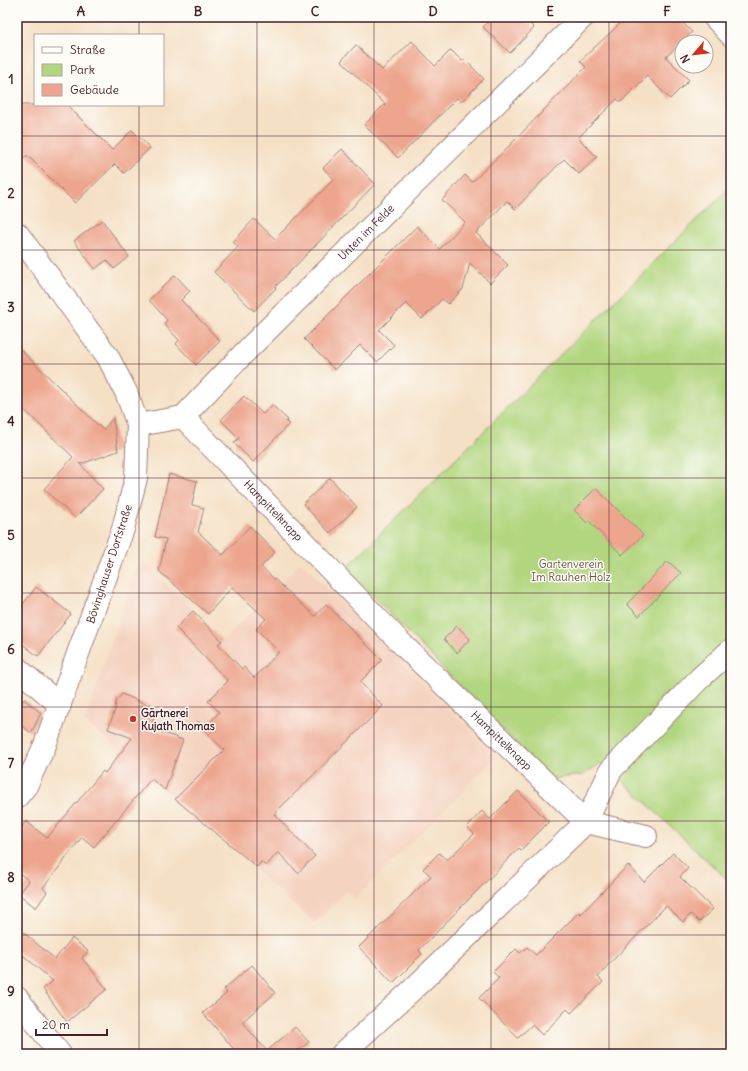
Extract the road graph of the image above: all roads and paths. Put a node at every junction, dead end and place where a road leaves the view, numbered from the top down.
1 (582, 17) edge
2 (714, 17) edge
3 (731, 35) edge
4 (17, 233) edge
5 (183, 417) junction
6 (138, 425) junction
7 (731, 650) edge
8 (17, 668) edge
9 (60, 705) junction
10 (17, 797) edge
11 (586, 822) junction
12 (646, 836) dead end
13 (17, 998) edge
14 (60, 1054) edge
15 (342, 1054) edge

1 - 5 street, Unten im Felde
2 - 3 street
4 - 6 street, Bövinghauser Dorfstraße
5 - 6 street
5 - 11 street, Hampittelknapp
6 - 9 street, Bövinghauser Dorfstraße
7 - 11 street
8 - 9 street
9 - 10 street, Bövinghauser Dorfstraße
11 - 12 street
11 - 15 street
13 - 14 street

